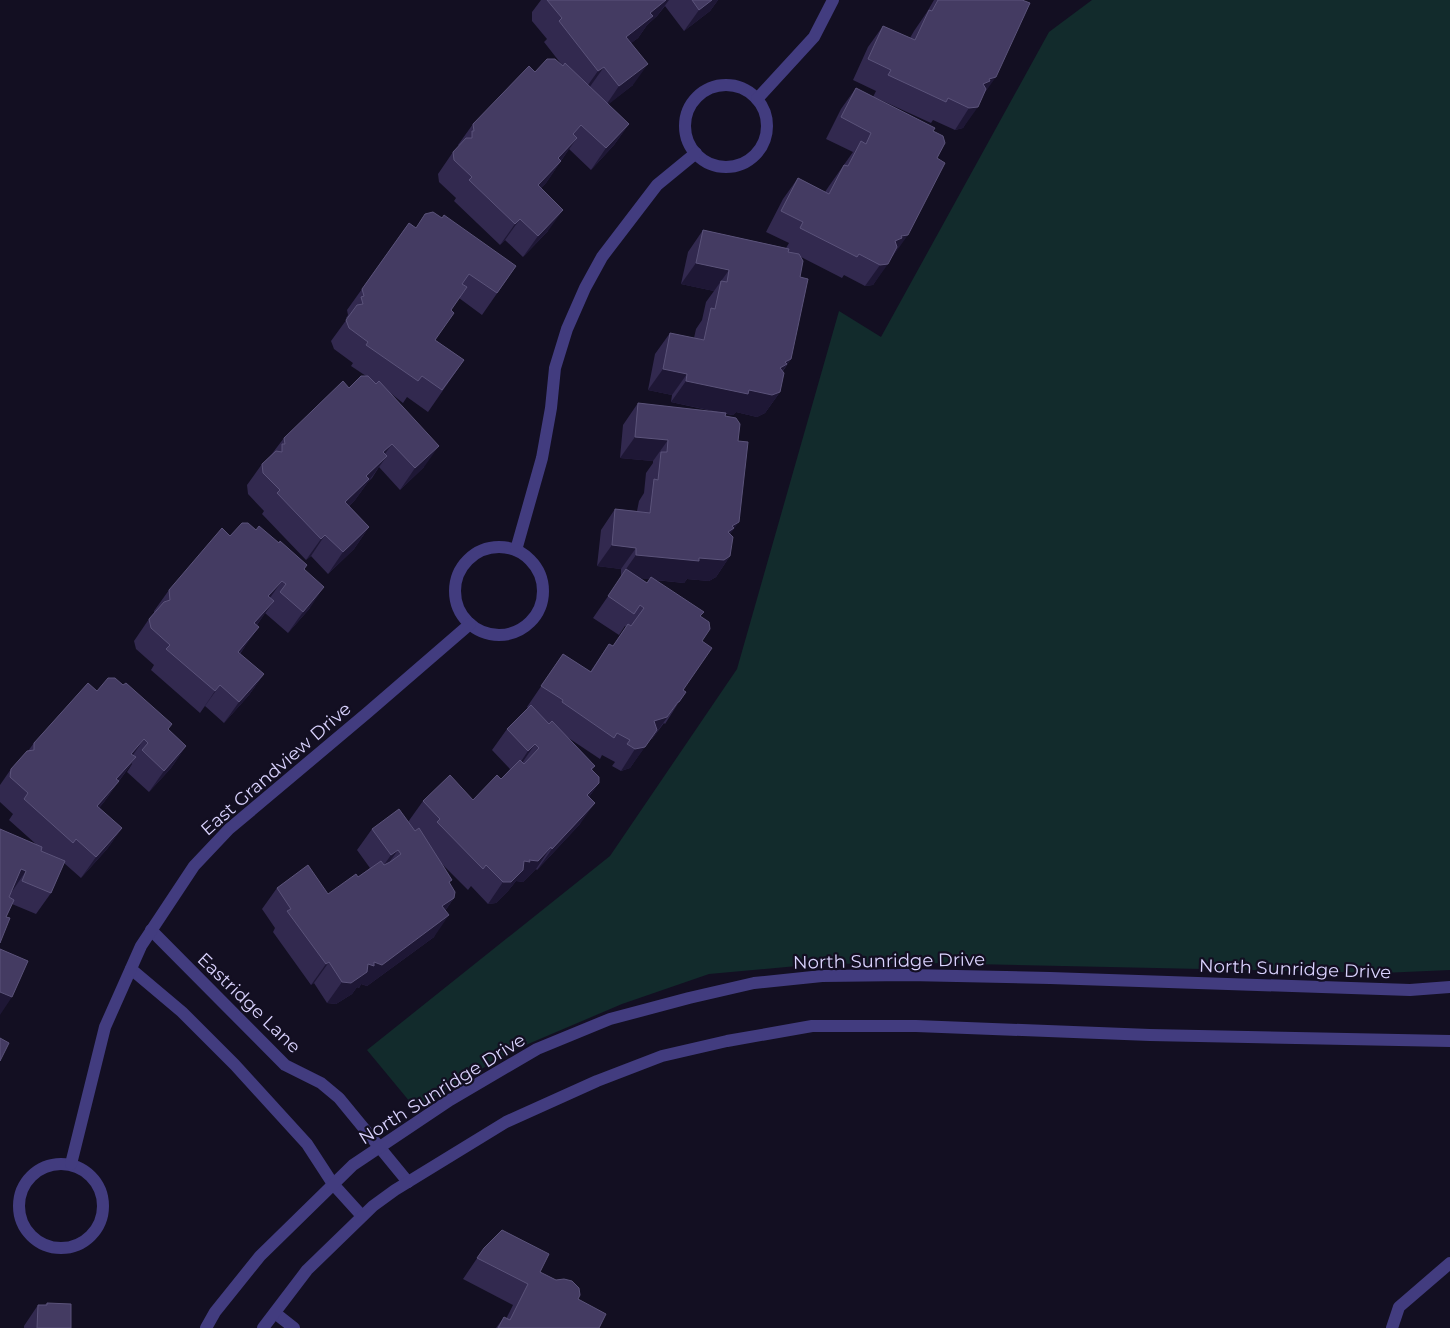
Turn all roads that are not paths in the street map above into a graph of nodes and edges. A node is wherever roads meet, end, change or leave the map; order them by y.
1 (833, 0) edge
2 (757, 99) junction
3 (696, 153) junction
4 (516, 550) junction
5 (470, 624) junction
6 (151, 930) junction
7 (131, 969) junction
8 (1450, 987) edge
9 (1450, 1041) edge
10 (379, 1148) junction
11 (70, 1164) junction
12 (408, 1182) junction
13 (333, 1184) junction
14 (362, 1216) junction
15 (1448, 1268) edge
16 (275, 1313) junction
17 (206, 1328) edge
18 (263, 1328) edge
19 (294, 1328) edge
20 (1392, 1328) edge

1 - 2 street
2 - 3 street
2 - 3 street
3 - 4 street
4 - 5 street
4 - 5 street
5 - 6 street, East Grandview Drive
6 - 7 street, East Grandview Drive
6 - 10 street, Eastridge Lane
7 - 11 street, East Grandview Drive
7 - 13 street
8 - 10 street, North Sunridge Drive
9 - 12 street
10 - 12 street, Eastridge Lane
10 - 13 street, North Sunridge Drive
11 - 11 street
12 - 14 street
13 - 14 street
13 - 17 street, North Sunridge Drive
14 - 16 street
15 - 20 street
16 - 18 street
16 - 19 street

